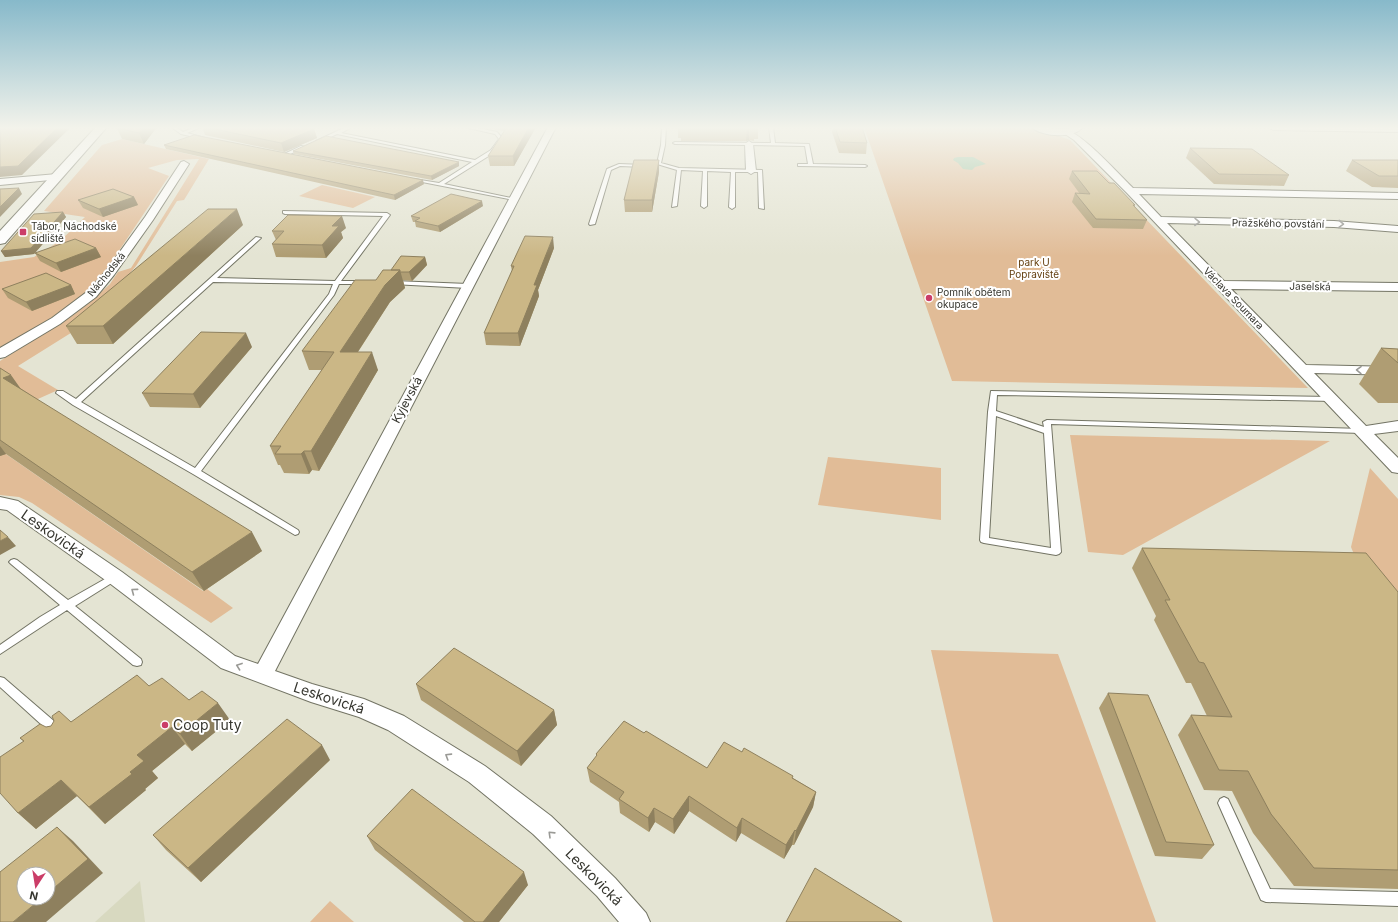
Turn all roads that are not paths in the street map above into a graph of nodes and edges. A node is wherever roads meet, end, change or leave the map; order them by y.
1 (63, 170) edge
2 (180, 170) edge
3 (463, 170) edge
4 (529, 170) edge
5 (609, 170) edge
6 (679, 170) edge
7 (706, 170) joint
8 (1109, 170) edge
9 (733, 171) junction
10 (752, 171) joint
11 (57, 177) junction
12 (408, 179) edge
13 (0, 182) edge
14 (439, 185) junction
15 (1130, 191) junction
16 (1398, 196) edge
17 (514, 199) junction
18 (674, 206) dead end
19 (704, 206) dead end
20 (732, 207) dead end
21 (762, 208) dead end
22 (284, 212) dead end
23 (1158, 220) junction
24 (592, 224) dead end
25 (1398, 229) edge
26 (258, 238) dead end
27 (0, 240) edge
28 (212, 280) junction
29 (337, 282) junction
30 (373, 283) edge
31 (387, 283) edge
32 (1221, 285) junction
33 (468, 286) junction
34 (1398, 287) edge
35 (0, 354) edge
36 (1303, 369) junction
37 (1398, 371) edge
38 (60, 393) dead end
39 (1331, 399) junction
40 (76, 403) junction
41 (992, 412) junction
42 (1398, 426) edge
43 (1046, 431) junction
44 (1362, 431) junction
45 (1398, 468) edge
46 (196, 472) junction
47 (0, 503) edge
48 (295, 532) dead end
49 (14, 562) dead end
50 (115, 577) junction
51 (69, 606) junction
52 (0, 650) edge
53 (137, 662) dead end
54 (263, 674) junction
55 (0, 681) edge
56 (62, 737) edge
57 (1224, 803) dead end
58 (1398, 899) edge
59 (637, 922) edge

1 - 11 main road
2 - 35 street, Náchodská
3 - 14 lane
4 - 17 street, Kyjevská
5 - 24 lane
6 - 18 lane
7 - 9 lane
7 - 19 lane
8 - 15 street, Václava Soumara
9 - 10 lane
9 - 20 lane
10 - 21 lane
11 - 13 street
11 - 27 main road
12 - 14 lane
14 - 17 lane
15 - 16 street
15 - 23 street, Václava Soumara
17 - 33 street, Kyjevská
22 - 29 lane
23 -> 25 street, Pražského povstání
23 - 32 street, Václava Soumara
26 - 28 lane
28 - 29 lane
28 - 40 lane
29 - 30 lane
29 - 46 lane
31 - 33 lane
32 - 34 street, Jaselská
32 - 36 street, Václava Soumara
33 - 54 street, Kyjevská
37 -> 36 street
36 - 39 street, Václava Soumara
38 - 40 lane
39 - 41 lane
39 - 44 street, Václava Soumara
40 - 46 lane
41 - 43 lane
41 - 43 lane
42 - 44 street
43 - 44 lane
44 - 45 street, Václava Soumara
46 - 48 lane
47 - 50 street, Leskovická
49 - 51 lane
50 - 51 lane
54 -> 50 street, Leskovická
51 - 52 lane
51 - 53 lane
59 -> 54 street, Leskovická
55 - 56 lane
57 - 58 lane

